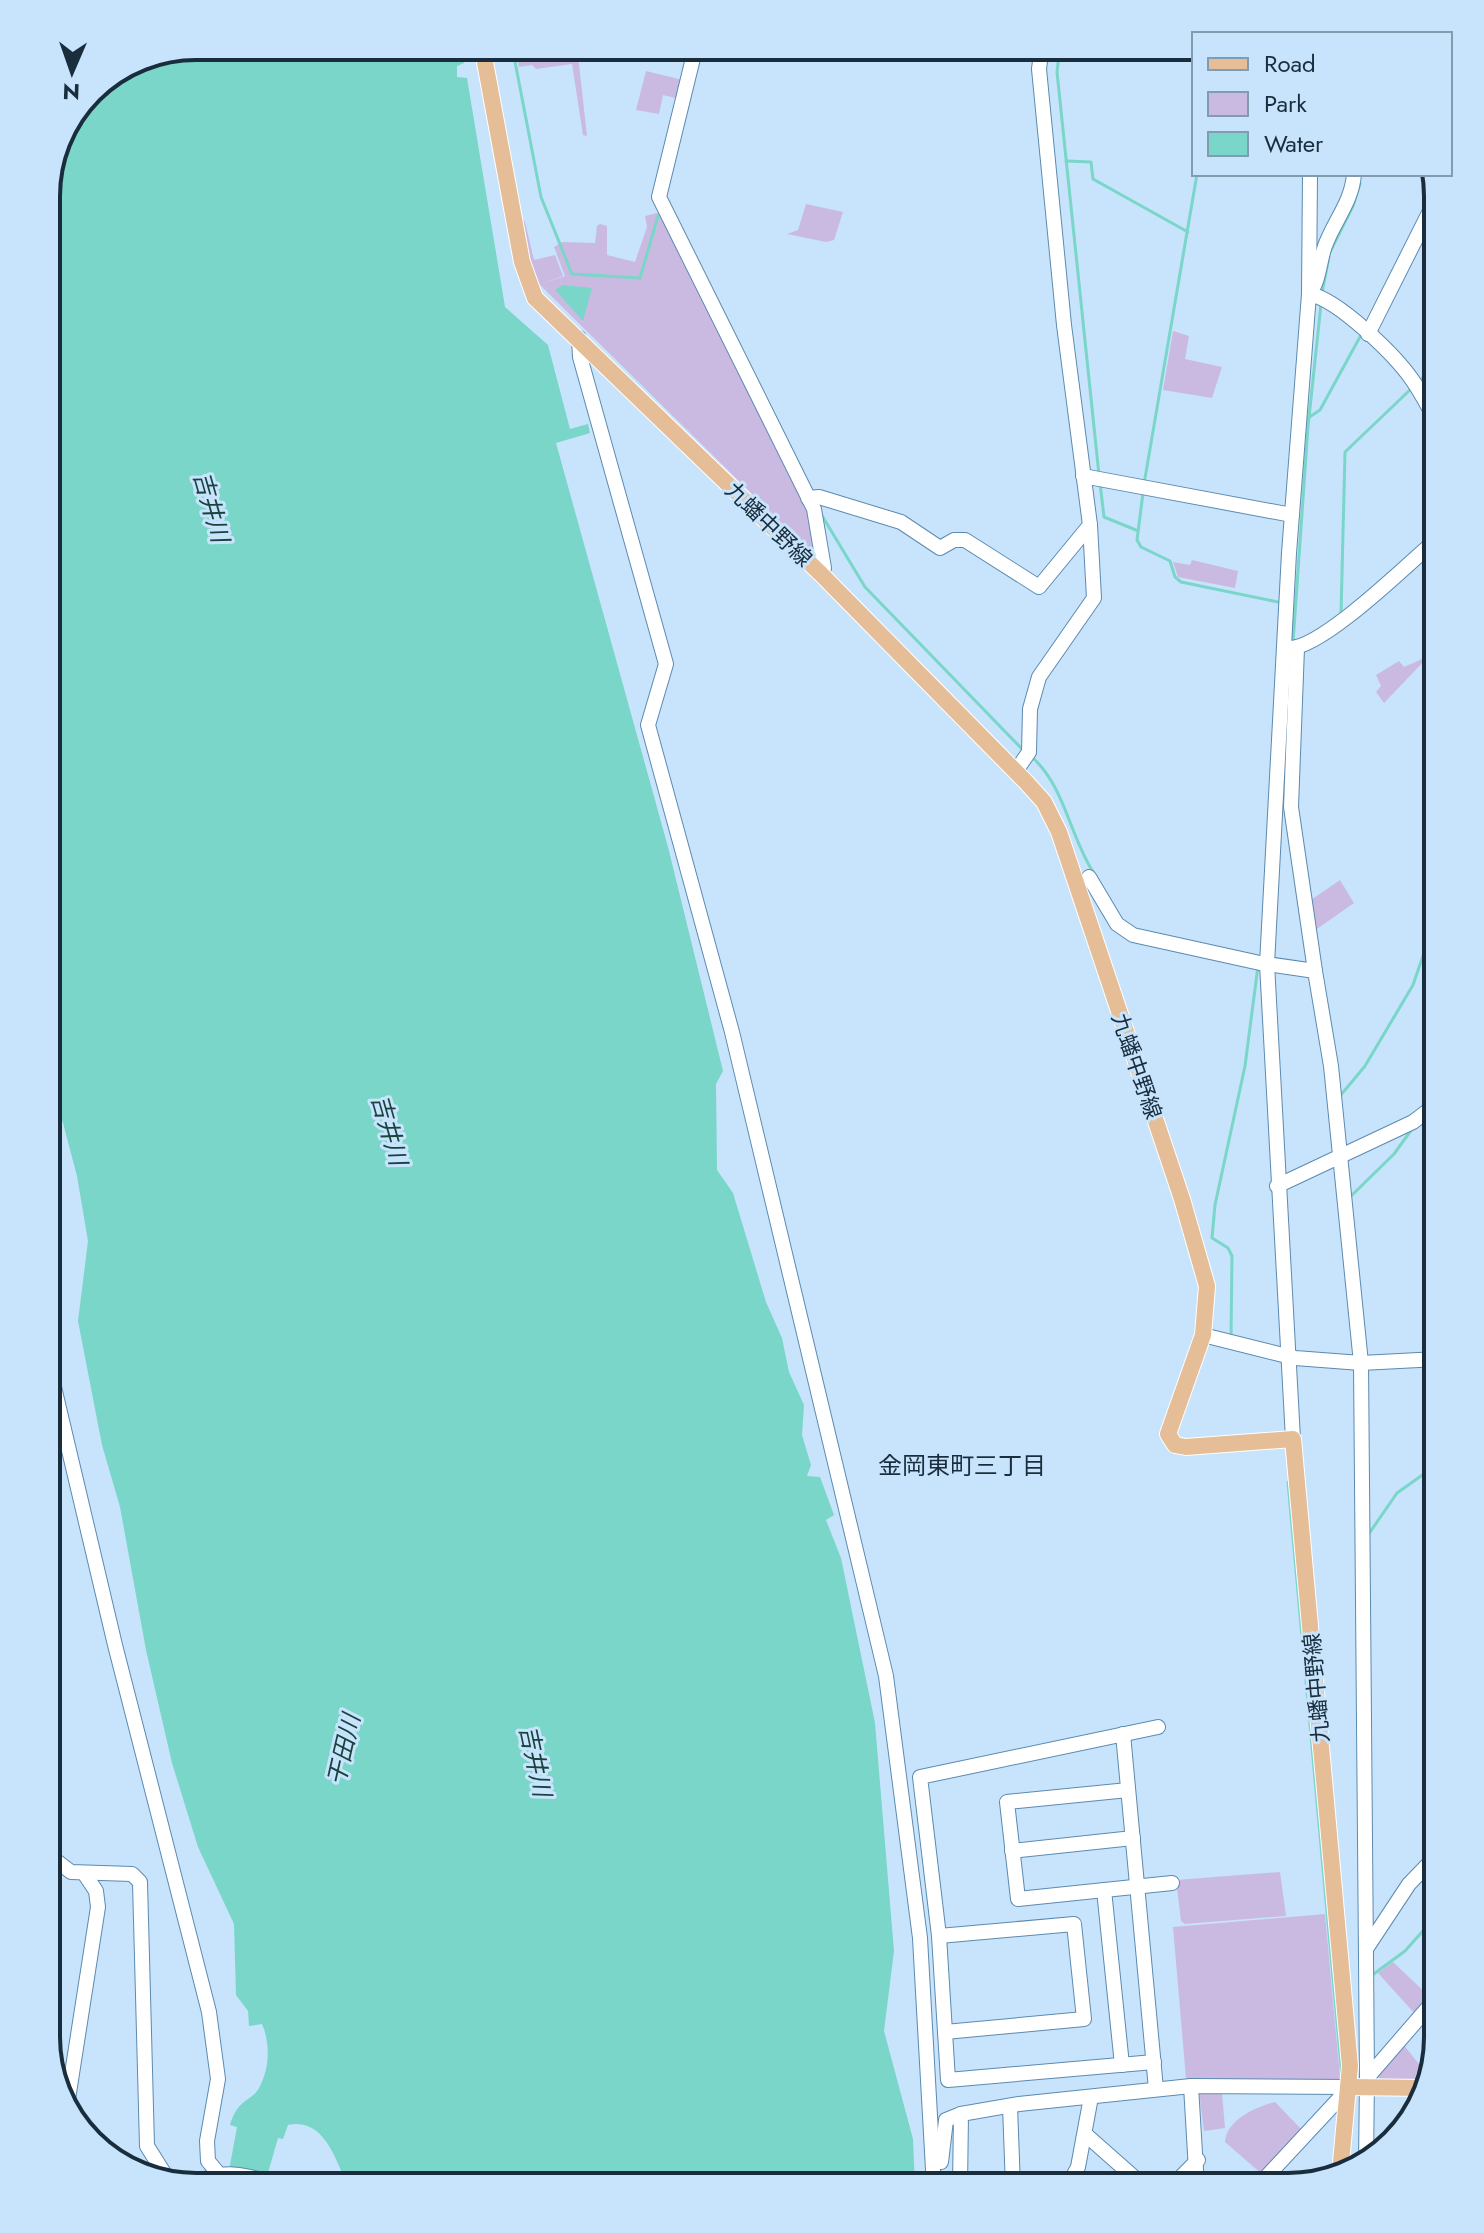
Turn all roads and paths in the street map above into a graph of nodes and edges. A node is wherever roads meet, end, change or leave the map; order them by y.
1 (485, 60) edge
2 (693, 60) edge
3 (1039, 60) edge
4 (1310, 176) edge
5 (1354, 176) edge
6 (1424, 221) edge
7 (1317, 296) junction
8 (1368, 334) junction
9 (579, 338) junction
10 (1424, 399) edge
11 (1086, 476) junction
12 (810, 496) junction
13 (1292, 515) junction
14 (1090, 525) junction
15 (1424, 550) edge
16 (821, 574) junction
17 (1294, 650) junction
18 (1016, 771) junction
19 (1089, 877) dead end
20 (1267, 964) junction
21 (1312, 971) junction
22 (1424, 1114) edge
23 (1338, 1155) junction
24 (1277, 1186) junction
25 (1203, 1335) junction
26 (1288, 1357) junction
27 (1424, 1360) edge
28 (1357, 1363) junction
29 (60, 1412) edge
30 (1293, 1439) junction
31 (1158, 1727) dead end
32 (1123, 1734) junction
33 (1128, 1790) junction
34 (1133, 1838) junction
35 (1012, 1851) junction
36 (1424, 1868) edge
37 (60, 1870) edge
38 (84, 1873) junction
39 (1172, 1883) dead end
40 (1138, 1887) junction
41 (1104, 1890) junction
42 (939, 1936) junction
43 (1366, 1949) junction
44 (1424, 2012) edge
45 (945, 2032) junction
46 (1154, 2062) junction
47 (1122, 2065) junction
48 (65, 2072) edge
49 (1362, 2084) junction
50 (1191, 2086) junction
51 (1414, 2087) edge
52 (1156, 2089) junction
53 (1091, 2097) junction
54 (1010, 2106) junction
55 (961, 2114) junction
56 (1085, 2134) junction
57 (1365, 2149) edge
58 (1198, 2160) junction
59 (1343, 2162) edge
60 (161, 2168) edge
61 (223, 2173) edge
62 (934, 2173) edge
63 (938, 2173) edge
64 (960, 2173) edge
65 (1012, 2173) edge
66 (1075, 2173) edge
67 (1129, 2173) edge
68 (1185, 2173) edge
69 (1198, 2173) edge
70 (1271, 2173) edge

1 - 9 main road, 九蟠中野線
2 - 12 street
3 - 11 street
4 - 7 street
5 - 7 street
6 - 8 street
7 - 8 street
7 - 13 street
8 - 10 street
9 - 16 main road, 九蟠中野線
9 - 62 street
11 - 13 street
11 - 14 street
12 - 14 street
12 - 16 street
13 - 17 street
14 - 18 street
15 - 17 street
16 - 18 main road, 九蟠中野線
17 - 20 street
17 - 21 street
18 - 25 main road, 九蟠中野線
19 - 20 street
20 - 21 street
20 - 24 street
21 - 23 street
22 - 23 street
23 - 24 street
23 - 28 street
24 - 26 street
25 - 26 street
25 - 30 main road, 九蟠中野線
26 - 28 street
26 - 30 street
27 - 28 street
28 - 43 street
29 - 61 street
30 - 49 main road, 九蟠中野線
31 - 32 street
32 - 33 street
32 - 42 street
33 - 34 street
33 - 35 street
34 - 35 street
34 - 40 street
35 - 41 street
36 - 43 street
37 - 38 street
38 - 48 street
38 - 60 street
39 - 40 street
40 - 41 street
40 - 46 street
41 - 47 street
42 - 45 street
42 - 45 street
43 - 49 street
44 - 49 street
45 - 47 street
46 - 47 street
46 - 52 street
49 - 50 street
49 - 51 main road
49 - 57 street
49 - 59 main road, 九蟠中野線
49 - 70 street
50 - 52 street
50 - 58 street
52 - 53 street
53 - 54 street
53 - 56 street
54 - 55 street
54 - 65 street
55 - 63 street
55 - 64 street
56 - 66 street
56 - 67 street
58 - 68 street
58 - 69 street

